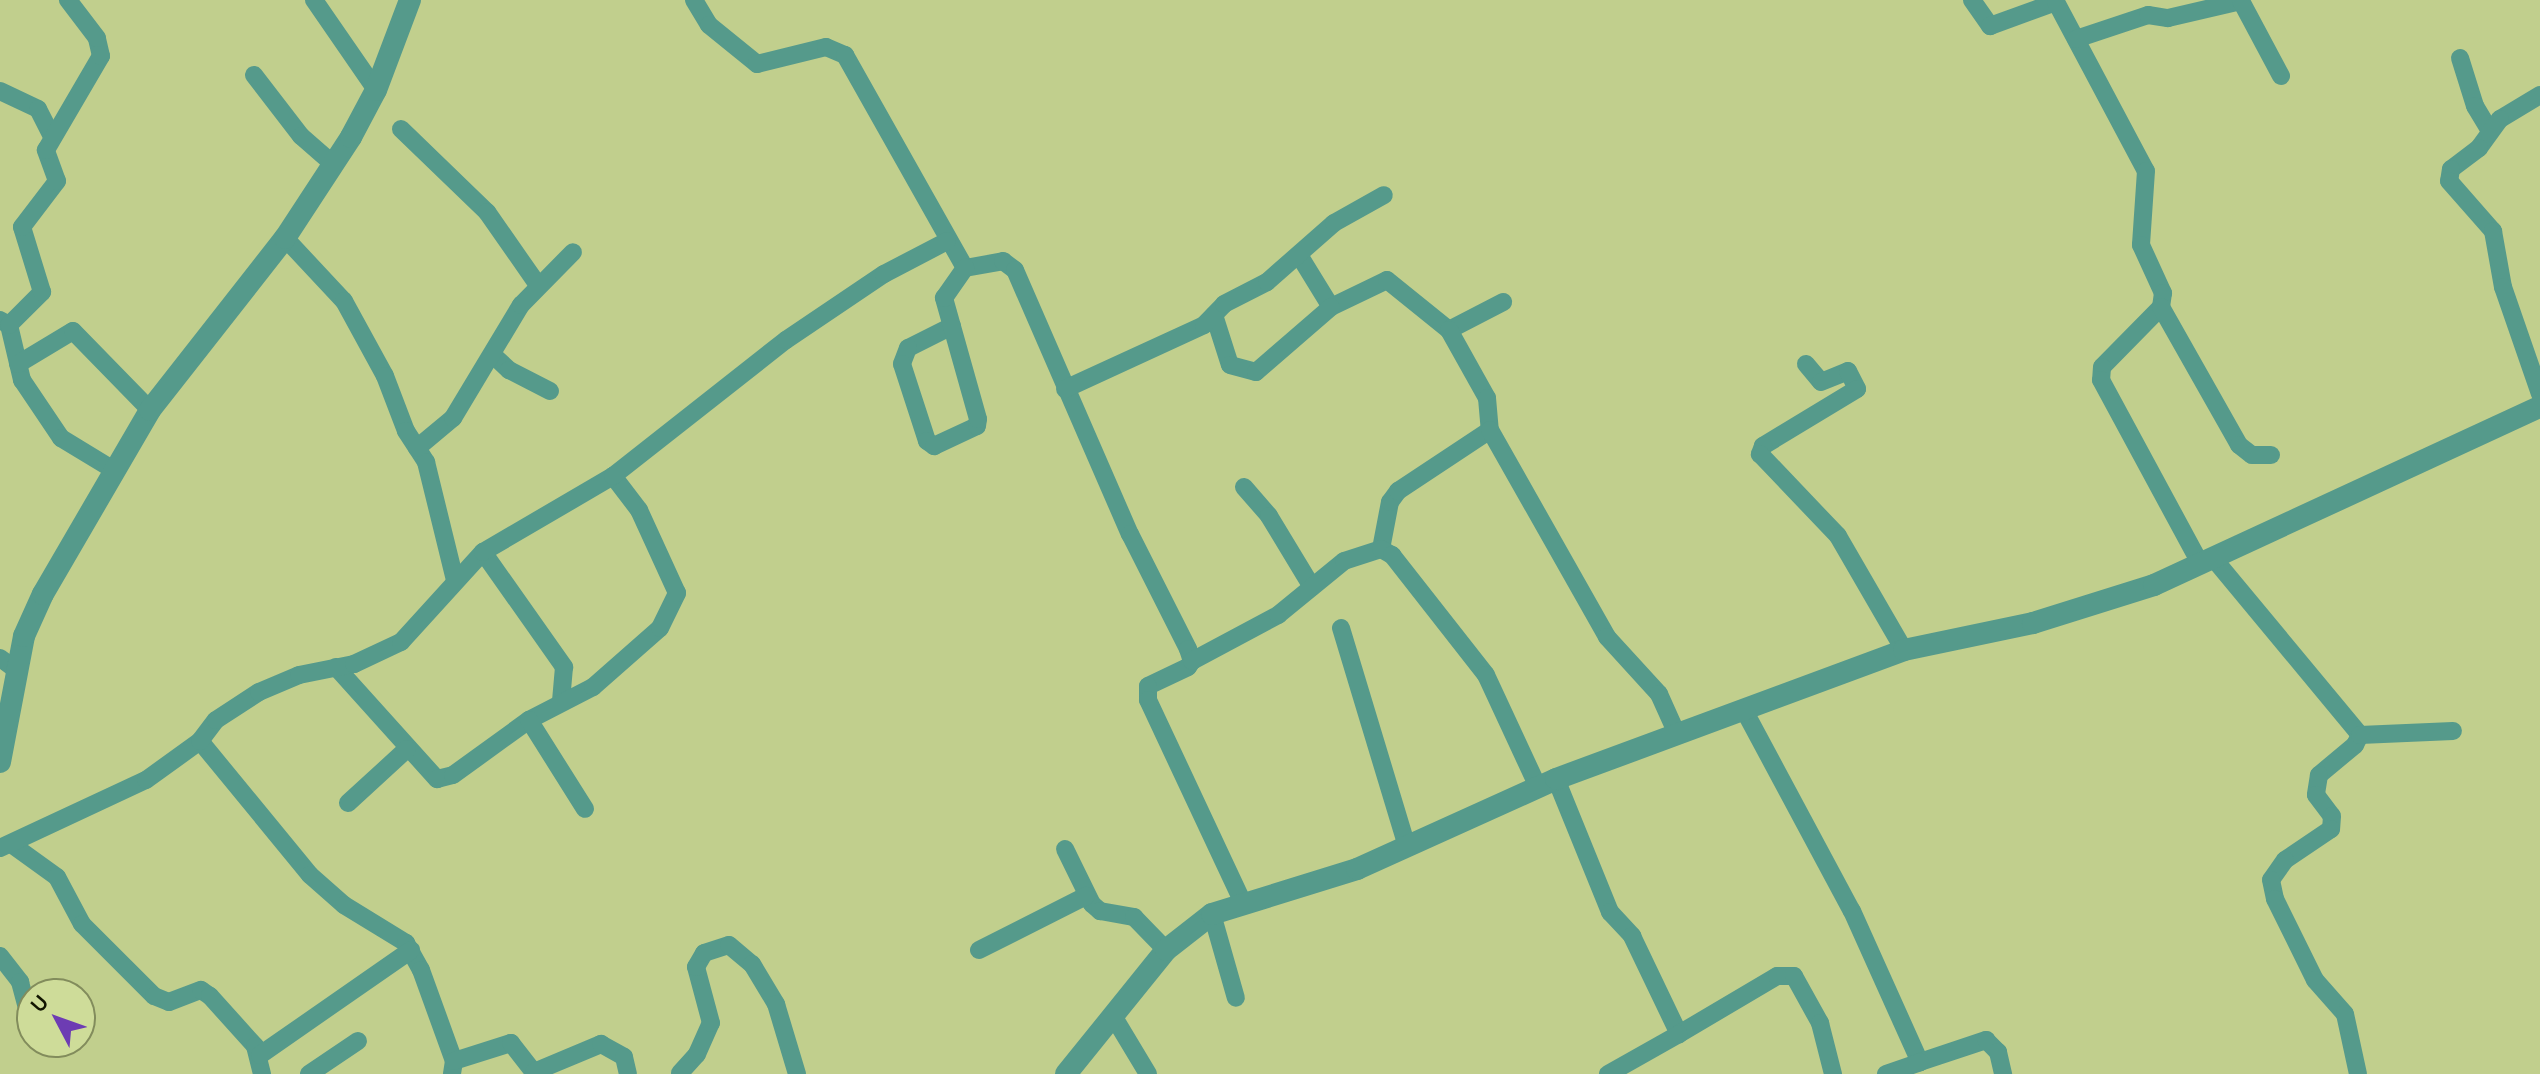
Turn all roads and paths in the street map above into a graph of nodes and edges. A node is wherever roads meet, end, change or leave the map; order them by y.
1 (68, 0) edge
2 (314, 0) edge
3 (694, 0) edge
4 (1972, 0) edge
5 (2058, 1) edge
6 (404, 4) edge
7 (2076, 39) junction
8 (2460, 58) dead end
9 (254, 75) dead end
10 (2281, 76) dead end
11 (376, 90) junction
12 (0, 91) edge
13 (2540, 95) edge
14 (401, 129) dead end
15 (2490, 131) junction
16 (52, 137) junction
17 (333, 164) junction
18 (1384, 195) dead end
19 (285, 238) junction
20 (947, 241) junction
21 (573, 252) dead end
22 (1299, 255) junction
23 (965, 268) junction
24 (538, 285) junction
25 (1503, 302) dead end
26 (1331, 307) junction
27 (2161, 307) junction
28 (1214, 315) junction
29 (5, 322) edge
30 (952, 326) junction
31 (1449, 330) junction
32 (494, 356) junction
33 (18, 364) junction
34 (1806, 364) dead end
35 (1065, 389) junction
36 (550, 391) dead end
37 (2540, 394) edge
38 (2540, 407) edge
39 (150, 410) junction
40 (1490, 430) junction
41 (417, 448) junction
42 (2271, 455) dead end
43 (112, 469) junction
44 (613, 476) junction
45 (1244, 487) dead end
46 (1381, 549) junction
47 (483, 552) junction
48 (2208, 562) junction
49 (455, 580) junction
50 (1312, 587) junction
51 (1341, 628) dead end
52 (1904, 650) junction
53 (1192, 661) junction
54 (8, 663) edge
55 (336, 667) junction
56 (561, 702) junction
57 (1744, 710) junction
58 (529, 720) junction
59 (2453, 731) dead end
60 (1677, 734) junction
61 (2360, 735) junction
62 (200, 741) junction
63 (1, 749) edge
64 (407, 749) junction
65 (1547, 783) junction
66 (348, 803) dead end
67 (585, 809) dead end
68 (1407, 846) junction
69 (7, 847) edge
70 (1065, 849) dead end
71 (1086, 896) junction
72 (1242, 901) junction
73 (1212, 914) junction
74 (411, 950) junction
75 (979, 950) dead end
76 (1166, 950) junction
77 (0, 956) edge
78 (17, 978) edge
79 (1236, 998) dead end
80 (1115, 1019) junction
81 (1679, 1034) junction
82 (358, 1041) dead end
83 (1920, 1062) junction
84 (261, 1064) edge
85 (453, 1068) edge
86 (1617, 1072) edge
87 (534, 1073) edge
88 (309, 1074) edge
89 (628, 1074) edge
90 (680, 1074) edge
91 (797, 1074) edge
92 (1066, 1074) edge
93 (1148, 1074) edge
94 (1833, 1074) edge
95 (1886, 1074) edge
96 (2003, 1074) edge
97 (2358, 1074) edge

1 - 16 street
2 - 11 street
3 - 20 street
4 - 5 street
5 - 7 street
6 - 11 street
7 - 10 street
7 - 27 street
8 - 15 street
9 - 17 street
11 - 17 street
12 - 16 street
13 - 15 street
14 - 24 street
15 - 37 street
16 - 29 street
17 - 19 street
18 - 22 street
19 - 39 street
19 - 41 street
20 - 23 street
20 - 44 street
21 - 24 street
22 - 26 street
22 - 28 street
23 - 30 street
23 - 35 street
24 - 32 street
25 - 31 street
26 - 28 street
26 - 31 street
27 - 42 street
27 - 48 street
28 - 35 street
29 - 33 street
30 - 30 street
31 - 40 street
32 - 36 street
32 - 41 street
33 - 39 street
33 - 43 street
34 - 52 street
35 - 53 street
38 - 48 street
39 - 43 street
40 - 46 street
40 - 60 street
41 - 49 street
43 - 54 street
44 - 47 street
44 - 56 street
45 - 50 street
46 - 50 street
46 - 65 street
47 - 49 street
47 - 56 street
48 - 52 street
48 - 61 street
49 - 55 street
50 - 53 street
51 - 68 street
52 - 57 street
53 - 72 street
54 - 63 street
55 - 62 street
55 - 64 street
56 - 58 street
57 - 60 street
57 - 83 street
58 - 64 street
58 - 67 street
59 - 61 street
60 - 65 street
61 - 97 street
62 - 69 street
62 - 74 street
64 - 66 street
65 - 68 street
65 - 81 street
68 - 72 street
69 - 84 street
70 - 71 street
71 - 75 street
71 - 76 street
72 - 73 street
73 - 76 street
73 - 79 street
74 - 84 street
74 - 85 street
76 - 80 street
77 - 78 street
80 - 92 street
80 - 93 street
81 - 86 street
81 - 94 street
82 - 88 street
83 - 95 street
83 - 96 street
85 - 87 street
87 - 89 street
90 - 91 street

